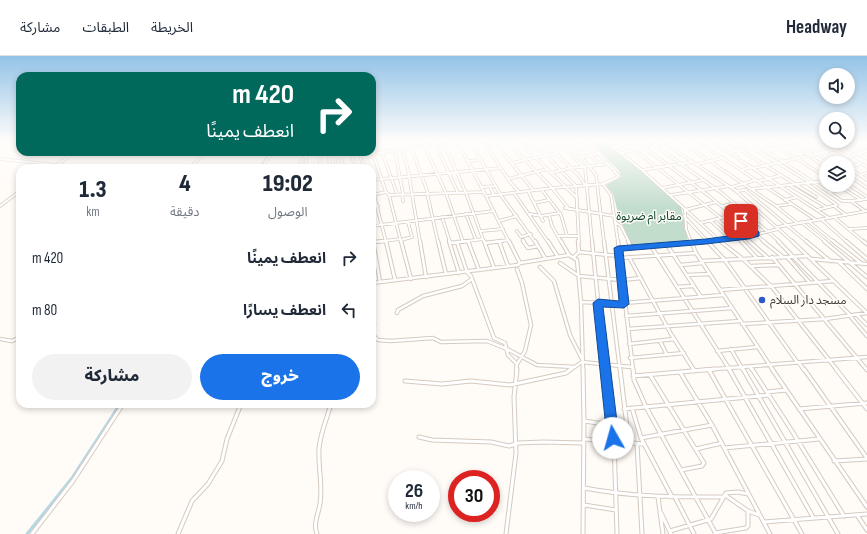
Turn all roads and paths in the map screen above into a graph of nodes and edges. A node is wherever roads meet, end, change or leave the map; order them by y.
1 (376, 163) edge
2 (386, 163) edge
3 (397, 163) edge
4 (406, 163) edge
5 (417, 163) edge
6 (432, 163) edge
7 (444, 163) edge
8 (453, 163) edge
9 (468, 163) edge
10 (484, 163) edge
11 (498, 163) edge
12 (511, 163) edge
13 (528, 163) edge
14 (541, 163) edge
15 (554, 163) edge
16 (566, 163) edge
17 (580, 163) edge
18 (587, 163) edge
19 (634, 163) edge
20 (651, 163) edge
21 (666, 163) edge
22 (686, 163) edge
23 (700, 163) edge
24 (713, 163) edge
25 (731, 163) edge
26 (747, 163) edge
27 (764, 163) edge
28 (772, 163) edge
29 (778, 163) edge
30 (787, 163) edge
31 (804, 163) edge
32 (610, 164) joint
33 (681, 164) junction
34 (697, 164) joint
35 (861, 164) joint
36 (601, 165) joint
37 (767, 165) junction
38 (855, 165) edge
39 (590, 166) junction
40 (670, 166) junction
41 (584, 167) junction
42 (753, 167) junction
43 (867, 167) edge
44 (501, 168) junction
45 (571, 168) junction
46 (657, 168) junction
47 (488, 170) junction
48 (547, 170) junction
49 (561, 170) junction
50 (642, 170) junction
51 (741, 170) junction
52 (472, 171) junction
53 (537, 172) junction
54 (551, 172) junction
55 (855, 172) edge
56 (449, 173) junction
57 (458, 173) junction
58 (819, 173) edge
59 (867, 173) edge
60 (437, 174) junction
61 (782, 175) junction
62 (860, 175) junction
63 (409, 176) junction
64 (421, 176) junction
65 (522, 176) junction
66 (400, 177) junction
67 (392, 178) junction
68 (382, 179) junction
69 (508, 179) junction
70 (770, 179) junction
71 (376, 180) edge
72 (704, 180) junction
73 (855, 180) edge
74 (867, 180) edge
75 (757, 181) junction
76 (809, 182) junction
77 (815, 182) junction
78 (819, 182) edge
79 (692, 183) junction
80 (805, 183) junction
81 (598, 184) junction
82 (603, 184) junction
83 (743, 184) junction
84 (789, 184) junction
85 (797, 184) junction
86 (586, 185) junction
87 (679, 185) junction
88 (819, 185) edge
89 (490, 186) junction
90 (496, 186) junction
91 (576, 186) junction
92 (781, 186) junction
93 (481, 187) junction
94 (565, 187) junction
95 (730, 187) junction
96 (766, 187) junction
97 (552, 188) junction
98 (662, 188) junction
99 (715, 188) junction
100 (867, 188) edge
101 (751, 189) junction
102 (855, 189) edge
103 (542, 190) junction
104 (702, 190) junction
105 (745, 190) junction
106 (528, 191) junction
107 (533, 191) junction
108 (466, 192) junction
109 (484, 192) junction
110 (519, 192) junction
111 (688, 192) junction
112 (736, 192) junction
113 (830, 192) edge
114 (849, 192) edge
115 (427, 193) junction
116 (446, 193) junction
117 (458, 193) junction
118 (514, 193) junction
119 (16, 194) edge
120 (388, 194) junction
121 (397, 194) junction
122 (402, 194) junction
123 (411, 194) junction
124 (500, 194) junction
125 (376, 195) edge
126 (494, 195) junction
127 (670, 195) junction
128 (487, 196) junction
129 (797, 197) junction
130 (816, 197) dead end
131 (577, 198) junction
132 (867, 198) edge
133 (550, 200) junction
134 (784, 200) junction
135 (862, 200) junction
136 (403, 201) dead end
137 (851, 201) junction
138 (376, 202) edge
139 (716, 202) junction
140 (0, 203) edge
141 (4, 203) junction
142 (534, 203) junction
143 (734, 203) junction
144 (791, 204) junction
145 (704, 205) junction
146 (0, 206) edge
147 (378, 206) joint
148 (722, 206) junction
149 (776, 206) junction
150 (833, 206) junction
151 (827, 207) junction
152 (565, 208) dead end
153 (569, 209) junction
154 (577, 210) junction
155 (685, 210) junction
156 (816, 210) junction
157 (494, 211) junction
158 (589, 212) junction
159 (746, 212) junction
160 (867, 212) edge
161 (474, 213) junction
162 (560, 213) junction
163 (600, 213) junction
164 (466, 214) junction
165 (529, 214) junction
166 (454, 215) junction
167 (549, 215) junction
168 (683, 215) junction
169 (846, 215) junction
170 (517, 216) junction
171 (541, 216) junction
172 (614, 216) junction
173 (734, 216) junction
174 (442, 217) junction
175 (834, 217) junction
176 (432, 218) junction
177 (721, 218) junction
178 (829, 218) junction
179 (717, 219) junction
180 (821, 219) junction
181 (816, 220) junction
182 (416, 221) junction
183 (499, 221) junction
184 (543, 221) dead end
185 (710, 221) junction
186 (808, 221) junction
187 (408, 222) junction
188 (615, 222) junction
189 (801, 222) junction
190 (396, 223) junction
191 (700, 223) junction
192 (797, 223) junction
193 (382, 225) junction
194 (786, 225) junction
195 (376, 226) edge
196 (777, 228) junction
197 (867, 228) edge
198 (503, 229) junction
199 (480, 230) junction
200 (768, 230) junction
201 (849, 230) junction
202 (517, 231) dead end
203 (531, 234) junction
204 (756, 234) junction
205 (558, 236) junction
206 (567, 236) junction
207 (578, 236) junction
208 (745, 237) junction
209 (739, 238) junction
210 (401, 239) junction
211 (483, 239) junction
212 (730, 239) junction
213 (476, 240) junction
214 (508, 240) junction
215 (523, 240) dead end
216 (720, 240) junction
217 (386, 241) junction
218 (468, 241) junction
219 (499, 241) junction
220 (706, 241) junction
221 (376, 242) edge
222 (457, 242) junction
223 (463, 242) junction
224 (485, 242) junction
225 (690, 242) junction
226 (450, 243) junction
227 (867, 244) edge
228 (667, 245) junction
229 (538, 246) junction
230 (651, 246) junction
231 (632, 247) junction
232 (618, 248) junction
233 (579, 252) junction
234 (593, 253) junction
235 (696, 253) junction
236 (376, 255) edge
237 (569, 255) junction
238 (606, 255) junction
239 (673, 255) junction
240 (657, 256) junction
241 (795, 256) junction
242 (808, 256) junction
243 (558, 257) junction
244 (574, 257) junction
245 (620, 257) junction
246 (629, 257) junction
247 (757, 257) junction
248 (768, 257) junction
249 (772, 257) junction
250 (785, 257) junction
251 (545, 258) junction
252 (742, 258) junction
253 (811, 259) junction
254 (867, 259) edge
255 (724, 260) junction
256 (830, 261) junction
257 (701, 262) junction
258 (838, 262) junction
259 (852, 262) junction
260 (520, 263) junction
261 (860, 263) junction
262 (560, 264) dead end
263 (867, 264) edge
264 (680, 265) junction
265 (778, 265) junction
266 (508, 266) junction
267 (751, 266) junction
268 (540, 267) dead end
269 (494, 268) junction
270 (517, 269) dead end
271 (479, 270) junction
272 (473, 271) junction
273 (467, 272) junction
274 (459, 273) junction
275 (446, 274) junction
276 (709, 274) junction
277 (687, 275) junction
278 (579, 276) junction
279 (426, 277) junction
280 (867, 277) edge
281 (471, 278) junction
282 (595, 278) junction
283 (641, 278) junction
284 (411, 279) junction
285 (609, 279) junction
286 (395, 280) junction
287 (622, 280) junction
288 (834, 281) junction
289 (376, 282) edge
290 (380, 282) junction
291 (821, 282) junction
292 (810, 284) junction
293 (796, 285) junction
294 (694, 286) junction
295 (677, 287) junction
296 (772, 287) junction
297 (745, 288) junction
298 (867, 289) edge
299 (720, 290) junction
300 (723, 295) junction
301 (701, 297) junction
302 (684, 298) junction
303 (653, 301) junction
304 (581, 302) junction
305 (598, 303) junction
306 (611, 304) junction
307 (624, 304) junction
308 (732, 308) junction
309 (691, 311) junction
310 (396, 313) dead end
311 (660, 313) junction
312 (867, 313) edge
313 (857, 315) junction
314 (626, 316) junction
315 (850, 316) junction
316 (826, 319) junction
317 (797, 320) junction
318 (741, 322) junction
319 (769, 322) junction
320 (699, 324) junction
321 (666, 326) junction
322 (867, 326) edge
323 (628, 329) junction
324 (867, 336) edge
325 (376, 338) edge
326 (0, 339) edge
327 (16, 339) edge
328 (674, 339) junction
329 (660, 341) junction
330 (629, 344) junction
331 (757, 347) junction
332 (508, 349) junction
333 (731, 349) junction
334 (716, 351) junction
335 (684, 353) junction
336 (667, 355) junction
337 (867, 357) edge
338 (522, 358) junction
339 (630, 358) junction
340 (856, 358) junction
341 (828, 360) junction
342 (582, 361) junction
343 (798, 363) junction
344 (516, 364) junction
345 (604, 364) junction
346 (769, 365) junction
347 (619, 366) junction
348 (575, 367) junction
349 (631, 367) junction
350 (750, 367) junction
351 (728, 368) junction
352 (742, 368) junction
353 (709, 370) junction
354 (867, 370) edge
355 (694, 371) junction
356 (680, 372) junction
357 (649, 374) junction
358 (633, 376) junction
359 (406, 381) dead end
360 (516, 383) junction
361 (786, 390) junction
362 (768, 394) junction
363 (759, 396) junction
364 (745, 398) junction
365 (726, 399) junction
366 (698, 402) junction
367 (867, 403) edge
368 (668, 404) junction
369 (862, 404) junction
370 (830, 406) junction
371 (646, 407) junction
372 (120, 408) edge
373 (239, 408) edge
374 (330, 408) edge
375 (632, 408) junction
376 (624, 409) junction
377 (798, 409) junction
378 (867, 409) edge
379 (584, 422) junction
380 (611, 425) junction
381 (712, 425) junction
382 (684, 430) junction
383 (661, 434) junction
384 (419, 437) dead end
385 (641, 438) junction
386 (819, 438) junction
387 (584, 439) junction
388 (614, 440) junction
389 (798, 440) junction
390 (785, 442) junction
391 (584, 443) junction
392 (629, 443) junction
393 (722, 443) junction
394 (771, 443) junction
395 (515, 444) junction
396 (637, 444) junction
397 (644, 444) junction
398 (751, 445) junction
399 (724, 448) junction
400 (696, 449) junction
401 (867, 458) edge
402 (834, 461) junction
403 (681, 470) junction
404 (584, 488) junction
405 (617, 494) junction
406 (748, 494) junction
407 (640, 496) junction
408 (695, 496) junction
409 (724, 496) junction
410 (658, 497) junction
411 (674, 497) junction
412 (584, 505) junction
413 (867, 507) edge
414 (616, 510) junction
415 (659, 511) junction
416 (748, 511) junction
417 (867, 514) edge
418 (760, 515) junction
419 (857, 515) junction
420 (828, 516) junction
421 (844, 516) junction
422 (813, 517) junction
423 (794, 519) junction
424 (708, 520) junction
425 (764, 522) junction
426 (690, 526) junction
427 (867, 530) edge
428 (671, 533) edge
429 (716, 533) edge
430 (32, 534) edge
431 (178, 534) edge
432 (317, 534) edge
433 (506, 534) edge
434 (583, 534) edge
435 (617, 534) edge
436 (642, 534) edge
437 (663, 534) edge
438 (694, 534) edge
439 (770, 534) edge
440 (802, 534) edge
441 (838, 534) edge

1 - 68 street
2 - 67 street
3 - 66 street
4 - 63 street
5 - 64 street
6 - 60 street
7 - 56 street
8 - 57 street
9 - 52 street
10 - 47 street
11 - 44 street
12 - 65 street
13 - 53 street
14 - 48 street
15 - 49 street
16 - 45 street
17 - 41 street
18 - 39 street
19 - 50 street
20 - 46 street
21 - 40 street
22 - 33 street
23 - 34 street
24 - 83 street
25 - 51 street
26 - 42 street
27 - 37 street
28 - 37 street
29 - 76 street
30 - 77 street
31 - 58 street
32 - 36 street
32 - 82 street
33 - 40 street
33 - 72 street
34 - 95 street
35 - 38 street
35 - 43 street
36 - 39 street
37 - 42 street
37 - 61 street
39 - 41 street
39 - 81 street
40 - 46 street
40 - 79 street
41 - 45 street
41 - 86 street
42 - 51 street
42 - 70 street
44 - 47 street
44 - 69 street
45 - 49 street
45 - 86 street
46 - 50 street
46 - 87 street
47 - 52 street
47 - 90 street
48 - 53 street
48 - 54 street
49 - 54 street
49 - 91 street
50 - 98 street
51 - 75 street
52 - 57 street
52 - 93 street
53 - 65 street
53 - 97 street
54 - 94 street
55 - 62 street
56 - 57 street
56 - 60 street
56 - 117 street
57 - 108 street
59 - 62 street
60 - 64 street
60 - 116 street
61 - 70 street
61 - 85 street
62 - 74 street
63 - 64 street
63 - 66 street
63 - 123 street
64 - 115 street
65 - 69 street
65 - 107 street
66 - 67 street
66 - 122 street
67 - 68 street
67 - 121 street
68 - 71 street
68 - 120 street
69 - 110 street
70 - 75 street
70 - 92 street
72 - 79 street
72 - 99 street
73 - 100 street
75 - 83 street
75 - 96 street
76 - 77 street
76 - 80 street
77 - 78 street
77 - 88 street
79 - 87 street
79 - 104 street
80 - 85 street
80 - 150 street
81 - 82 street
81 - 86 street
81 - 163 street
82 - 172 street
83 - 95 street
83 - 101 street
84 - 85 street
84 - 92 street
84 - 151 street
85 - 130 street
86 - 91 street
86 - 158 street
87 - 98 street
87 - 111 street
89 - 90 street
89 - 93 street
89 - 126 street
90 - 124 street
91 - 94 street
91 - 131 street
92 - 96 street
92 - 129 street
93 - 109 street
94 - 97 street
94 - 131 street
95 - 99 street
95 - 112 street
96 - 101 street
96 - 134 street
97 - 103 street
97 - 153 street
98 - 127 street
99 - 104 street
99 - 143 street
101 - 105 street
101 - 149 street
102 - 132 street
103 - 107 street
103 - 133 street
104 - 111 street
104 - 139 street
105 - 112 street
105 - 194 street
106 - 107 street
106 - 110 street
106 - 142 street
108 - 109 street
108 - 117 street
108 - 161 street
109 - 128 street
110 - 118 street
111 - 127 street
111 - 145 street
112 - 196 street
113 - 137 street
114 - 135 street
115 - 116 street
115 - 123 street
115 - 176 street
116 - 117 street
116 - 166 street
118 - 124 street
118 - 165 street
119 - 141 street
120 - 121 street
120 - 125 street
120 - 190 street
121 - 122 street
122 - 123 street
122 - 136 street
123 - 182 street
124 - 126 street
124 - 170 street
126 - 128 street
127 - 155 street
128 - 157 street
129 - 134 street
129 - 156 street
131 - 154 street
132 - 135 street
133 - 142 street
133 - 162 street
134 - 144 street
135 - 137 street
137 - 160 street
138 - 147 street
139 - 145 street
139 - 148 street
140 - 141 street
141 - 146 street
142 - 171 street
143 - 148 street
143 - 159 street
144 - 149 street
144 - 181 street
145 - 155 street
145 - 177 street
147 - 193 street
148 - 173 street
149 - 192 street
150 - 151 street
150 - 169 street
151 - 156 street
152 - 153 street
153 - 154 street
154 - 158 street
154 - 207 street
155 - 168 street
155 - 191 street
156 - 178 street
157 - 161 street
157 - 183 street
158 - 163 street
158 - 234 street
159 - 173 street
159 - 200 street
160 - 169 street
161 - 164 street
161 - 199 street
162 - 167 street
162 - 206 street
163 - 172 street
163 - 238 street
164 - 166 street
164 - 213 street
165 - 171 street
165 - 243 street
166 - 174 street
166 - 223 street
167 - 171 street
167 - 205 street
168 - 220 street
168 - 225 street
169 - 175 street
170 - 183 street
170 - 203 street
171 - 184 street
172 - 188 street
173 - 177 street
173 - 204 street
174 - 176 street
174 - 226 street
175 - 178 street
175 - 201 street
176 - 182 street
176 - 275 street
177 - 179 street
178 - 180 street
179 - 185 street
179 - 209 street
180 - 181 street
180 - 254 street
181 - 186 street
182 - 187 street
182 - 279 street
183 - 198 street
185 - 191 street
185 - 212 street
186 - 189 street
186 - 261 street
187 - 190 street
187 - 210 street
188 - 231 street
188 - 232 street
189 - 192 street
189 - 259 street
190 - 193 street
190 - 210 street
191 - 216 street
192 - 194 street
193 - 195 street
193 - 217 street
194 - 196 street
194 - 256 street
196 - 200 street
196 - 242 street
197 - 201 street
198 - 199 street
198 - 214 street
199 - 211 street
200 - 204 street
200 - 241 street
201 - 227 street
202 - 203 street
203 - 229 street
204 - 208 street
204 - 250 street
205 - 206 street
205 - 237 street
206 - 207 street
207 - 233 street
208 - 209 street
208 - 248 street
209 - 212 street
209 - 247 street
210 - 217 street
210 - 284 street
211 - 213 street
211 - 224 street
212 - 216 street
213 - 218 street
214 - 219 street
214 - 260 street
215 - 229 street
216 - 220 street
216 - 252 street
217 - 221 street
217 - 286 street
218 - 223 street
218 - 271 street
219 - 224 street
219 - 266 street
220 - 225 street
220 - 255 street
222 - 223 street
222 - 226 street
222 - 273 street
224 - 269 street
225 - 228 street
225 - 235 street
226 - 274 street
228 - 230 street
228 - 239 street
229 - 251 street
230 - 231 street
230 - 240 street
231 - 232 street
232 - 245 street
233 - 234 street
233 - 244 street
234 - 238 street
234 - 282 street
235 - 239 street
235 - 257 street
236 - 290 street
237 - 243 street
237 - 244 street
238 - 245 street
238 - 285 street
239 - 240 street
239 - 264 street
240 - 246 street
240 - 295 street
241 - 242 street
241 - 250 street
241 - 291 street
242 - 253 street
243 - 251 street
244 - 278 street
245 - 246 street
245 - 287 street
246 - 283 street
247 - 248 street
247 - 252 street
248 - 249 street
249 - 250 street
249 - 265 street
250 - 292 street
251 - 260 street
252 - 255 street
252 - 267 street
253 - 256 street
253 - 288 street
255 - 257 street
255 - 297 street
256 - 258 street
257 - 264 street
257 - 276 street
258 - 259 street
258 - 298 street
259 - 261 street
259 - 280 street
260 - 266 street
261 - 263 street
262 - 278 street
264 - 277 street
265 - 267 street
265 - 293 street
266 - 269 street
267 - 296 street
268 - 342 street
269 - 271 street
270 - 338 street
271 - 272 street
272 - 273 street
272 - 281 street
273 - 274 street
273 - 281 street
274 - 275 street
275 - 279 street
276 - 277 street
276 - 299 street
277 - 294 street
278 - 282 street
278 - 304 street
279 - 284 street
281 - 310 street
281 - 332 street
282 - 285 street
282 - 305 street
283 - 287 street
283 - 303 street
284 - 286 street
285 - 287 street
285 - 306 street
286 - 290 street
287 - 307 street
288 - 291 street
288 - 312 street
289 - 290 street
291 - 292 street
291 - 315 street
292 - 293 street
293 - 296 street
293 - 316 street
294 - 295 street
294 - 301 street
295 - 302 street
296 - 297 street
296 - 317 street
297 - 299 street
297 - 319 street
299 - 300 street
300 - 301 street
300 - 308 street
301 - 302 street
302 - 303 street
302 - 309 street
303 - 307 street
303 - 311 street
304 - 305 street
304 - 342 street
305 - 306 street
305 - 345 street
306 - 307 street
306 - 347 street
307 - 314 street
308 - 309 street
308 - 318 street
309 - 311 street
309 - 320 street
311 - 314 street
311 - 321 street
312 - 313 street
313 - 315 street
313 - 322 street
314 - 323 street
315 - 316 street
315 - 324 street
316 - 317 street
316 - 340 street
317 - 319 street
317 - 341 street
318 - 319 street
318 - 320 street
318 - 331 street
319 - 343 street
320 - 321 street
320 - 334 street
321 - 323 street
321 - 328 street
323 - 330 street
325 - 332 street
326 - 327 street
328 - 329 street
328 - 335 street
329 - 330 street
329 - 336 street
330 - 339 street
331 - 333 street
331 - 346 street
332 - 338 street
332 - 344 street
333 - 334 street
333 - 352 street
334 - 351 street
335 - 336 street
335 - 355 street
336 - 339 street
337 - 340 street
338 - 344 street
338 - 348 street
339 - 349 street
340 - 341 street
340 - 354 street
341 - 343 street
341 - 369 street
342 - 345 street
342 - 348 street
342 - 379 street
343 - 346 street
343 - 370 street
344 - 360 street
345 - 347 street
345 - 380 street
346 - 350 street
346 - 361 street
347 - 349 street
347 - 376 street
348 - 360 street
349 - 358 street
350 - 352 street
350 - 362 street
351 - 352 street
351 - 353 street
351 - 364 street
352 - 363 street
353 - 355 street
353 - 365 street
355 - 356 street
356 - 357 street
356 - 366 street
357 - 358 street
357 - 368 street
358 - 371 street
359 - 360 street
360 - 395 street
361 - 362 street
361 - 377 street
362 - 363 street
362 - 389 street
363 - 364 street
363 - 390 street
364 - 365 street
364 - 394 street
365 - 366 street
365 - 398 street
366 - 368 street
366 - 381 street
367 - 369 street
368 - 371 street
368 - 382 street
369 - 370 street
369 - 378 street
370 - 377 street
370 - 401 street
371 - 375 street
371 - 383 street
372 - 430 street
373 - 431 street
374 - 432 street
375 - 376 street
375 - 385 street
376 - 392 street
377 - 386 street
379 - 380 street
379 - 387 street
380 - 388 street
381 - 382 street
381 - 393 street
382 - 383 street
382 - 400 street
383 - 385 street
383 - 403 street
384 - 395 street
385 - 397 street
386 - 389 street
386 - 402 street
387 - 388 street
387 - 391 street
388 - 392 street
388 - 405 street
389 - 390 street
389 - 421 street
390 - 394 street
390 - 420 street
391 - 395 street
391 - 404 street
392 - 396 street
393 - 399 street
393 - 400 street
394 - 398 street
394 - 422 street
395 - 433 street
396 - 397 street
396 - 407 street
397 - 411 street
398 - 399 street
398 - 423 street
399 - 406 street
400 - 403 street
401 - 402 street
402 - 413 street
403 - 408 street
404 - 405 street
404 - 412 street
405 - 407 street
405 - 414 street
406 - 409 street
406 - 418 street
407 - 410 street
407 - 436 street
408 - 409 street
408 - 411 street
408 - 424 street
409 - 416 street
409 - 424 street
410 - 411 street
410 - 415 street
411 - 426 street
412 - 414 street
412 - 434 street
414 - 435 street
415 - 428 street
415 - 437 street
416 - 418 street
416 - 429 street
417 - 419 street
418 - 425 street
419 - 421 street
419 - 427 street
420 - 421 street
420 - 422 street
420 - 441 street
422 - 423 street
423 - 425 street
423 - 440 street
424 - 426 street
424 - 429 street
425 - 439 street
426 - 428 street
426 - 438 street

